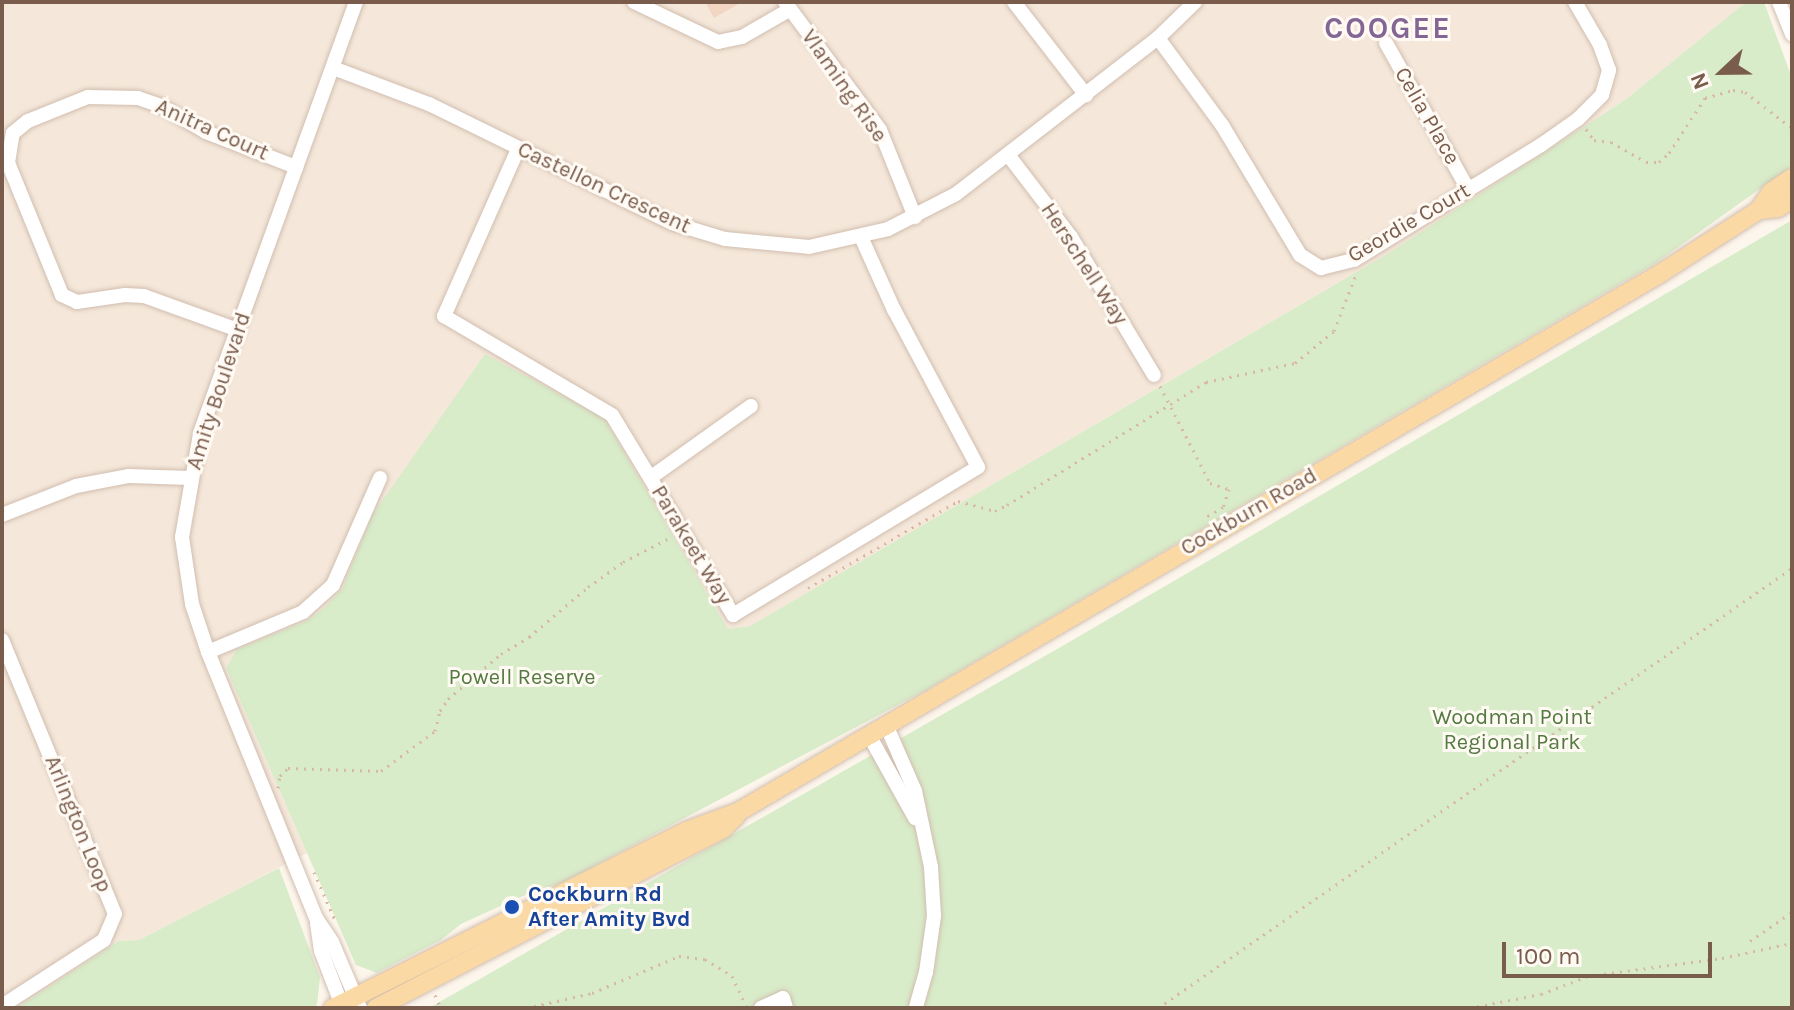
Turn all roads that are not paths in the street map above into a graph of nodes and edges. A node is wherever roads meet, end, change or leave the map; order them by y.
1 (356, 2) edge
2 (634, 2) edge
3 (1014, 2) edge
4 (1195, 2) edge
5 (1575, 2) edge
6 (1779, 2) edge
7 (787, 6) edge
8 (1792, 35) edge
9 (1158, 38) junction
10 (1386, 43) dead end
11 (333, 68) junction
12 (1086, 95) junction
13 (518, 149) junction
14 (1009, 156) junction
15 (296, 167) junction
16 (1792, 178) edge
17 (1468, 189) junction
18 (1792, 199) edge
19 (1759, 210) junction
20 (915, 217) junction
21 (861, 237) junction
22 (238, 330) junction
23 (1154, 375) road end
24 (751, 406) dead end
25 (190, 478) junction
26 (380, 478) dead end
27 (650, 478) junction
28 (2, 515) edge
29 (2, 640) edge
30 (208, 652) junction
31 (887, 727) junction
32 (870, 737) junction
33 (738, 812) junction
34 (924, 836) junction
35 (347, 1005) edge
36 (2, 1006) edge
37 (376, 1008) edge
38 (761, 1008) edge
39 (786, 1008) edge
40 (916, 1008) edge

1 - 11 street, Amity Boulevard
2 - 7 street
3 - 12 street
4 - 9 street, Castellon Crescent
5 - 17 street, Geordie Court
6 - 8 street
7 - 20 street, Vlaming Rise
9 - 12 street, Castellon Crescent
9 - 17 street, Geordie Court
10 - 17 street, Celia Place
11 - 13 street, Castellon Crescent
11 - 15 street, Amity Boulevard
12 - 14 street, Castellon Crescent
13 - 21 street, Castellon Crescent
13 - 27 street, Parakeet Way
14 - 20 street, Castellon Crescent
14 - 23 street, Herschell Way
15 - 22 street, Amity Boulevard
15 - 22 street, Anitra Court
16 - 19 main road, Cockburn Road
18 - 19 main road, Cockburn Road
19 - 31 main road, Cockburn Road
20 - 21 street, Castellon Crescent
21 - 27 street, Parakeet Way
22 - 25 street, Amity Boulevard
24 - 27 street
25 - 28 street
25 - 30 street, Amity Boulevard
26 - 30 street
29 - 36 street, Arlington Loop
30 - 35 street, Amity Boulevard
31 - 32 main road, Cockburn Road
31 - 34 street
32 - 33 main road, Cockburn Road
32 - 34 street
33 - 35 main road, Cockburn Road
33 - 37 main road, Cockburn Road
34 - 40 street
38 - 39 street

